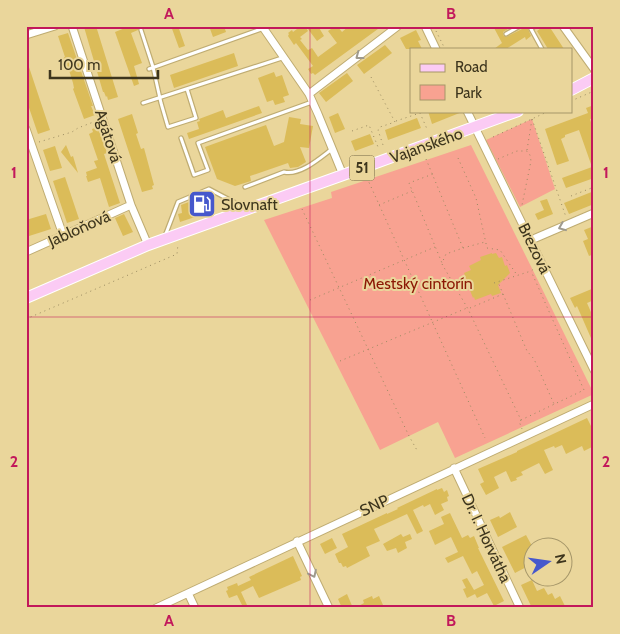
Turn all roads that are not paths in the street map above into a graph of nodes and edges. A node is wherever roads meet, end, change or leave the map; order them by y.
1 (55, 26) edge
2 (72, 26) edge
3 (398, 26) edge
4 (425, 26) edge
5 (520, 26) edge
6 (535, 26) edge
7 (563, 26) edge
8 (263, 27) edge
9 (530, 28) edge
10 (141, 30) dead end
11 (506, 34) dead end
12 (26, 35) edge
13 (541, 47) edge
14 (436, 48) edge
15 (284, 58) junction
16 (151, 68) junction
17 (594, 69) edge
18 (594, 78) edge
19 (187, 89) junction
20 (572, 89) edge
21 (309, 94) junction
22 (160, 98) junction
23 (313, 102) junction
24 (143, 104) dead end
25 (468, 112) edge
26 (515, 112) edge
27 (475, 127) junction
28 (26, 129) edge
29 (181, 138) dead end
30 (29, 145) edge
31 (332, 148) junction
32 (342, 176) junction
33 (245, 187) dead end
34 (131, 205) junction
35 (248, 209) junction
36 (594, 214) edge
37 (63, 235) junction
38 (164, 239) junction
39 (531, 240) junction
40 (148, 245) junction
41 (26, 252) edge
42 (26, 298) edge
43 (594, 370) edge
44 (594, 404) edge
45 (454, 468) junction
46 (297, 541) junction
47 (188, 593) junction
48 (156, 608) edge
49 (195, 608) edge
50 (329, 608) edge
51 (520, 608) edge

1 - 12 street
2 - 34 street, Agátová
3 -> 21 street
4 - 14 street
5 - 11 lane
6 - 9 lane
7 - 17 street
8 - 15 street
8 - 16 lane
9 - 13 lane
10 - 16 lane
15 - 19 lane
15 - 21 street
16 - 22 lane
18 - 20 main road
19 - 22 lane
19 - 22 lane
21 - 23 street
22 - 24 lane
23 - 29 lane
23 - 31 street
25 - 27 street, Brezová
26 - 27 main road, Vajanského / 51
27 - 32 main road, Vajanského / 51
27 - 39 street, Brezová
28 - 30 street
30 - 37 street
31 - 32 street
31 - 33 lane
32 - 35 main road, Vajanského / 51
34 - 37 street, Jabloňová
34 - 40 street, Agátová
35 - 38 main road, Vajanského / 51
35 - 38 lane
36 -> 39 street
37 - 41 street, Jabloňová
38 - 40 main road, 51
39 - 43 street, Brezová
40 - 42 main road, 51
44 - 45 street, SNP
45 - 46 street, SNP
45 - 51 street, Dr. I. Horvátha
46 - 47 street, SNP
46 -> 50 street
47 - 48 street, SNP
47 - 49 street

